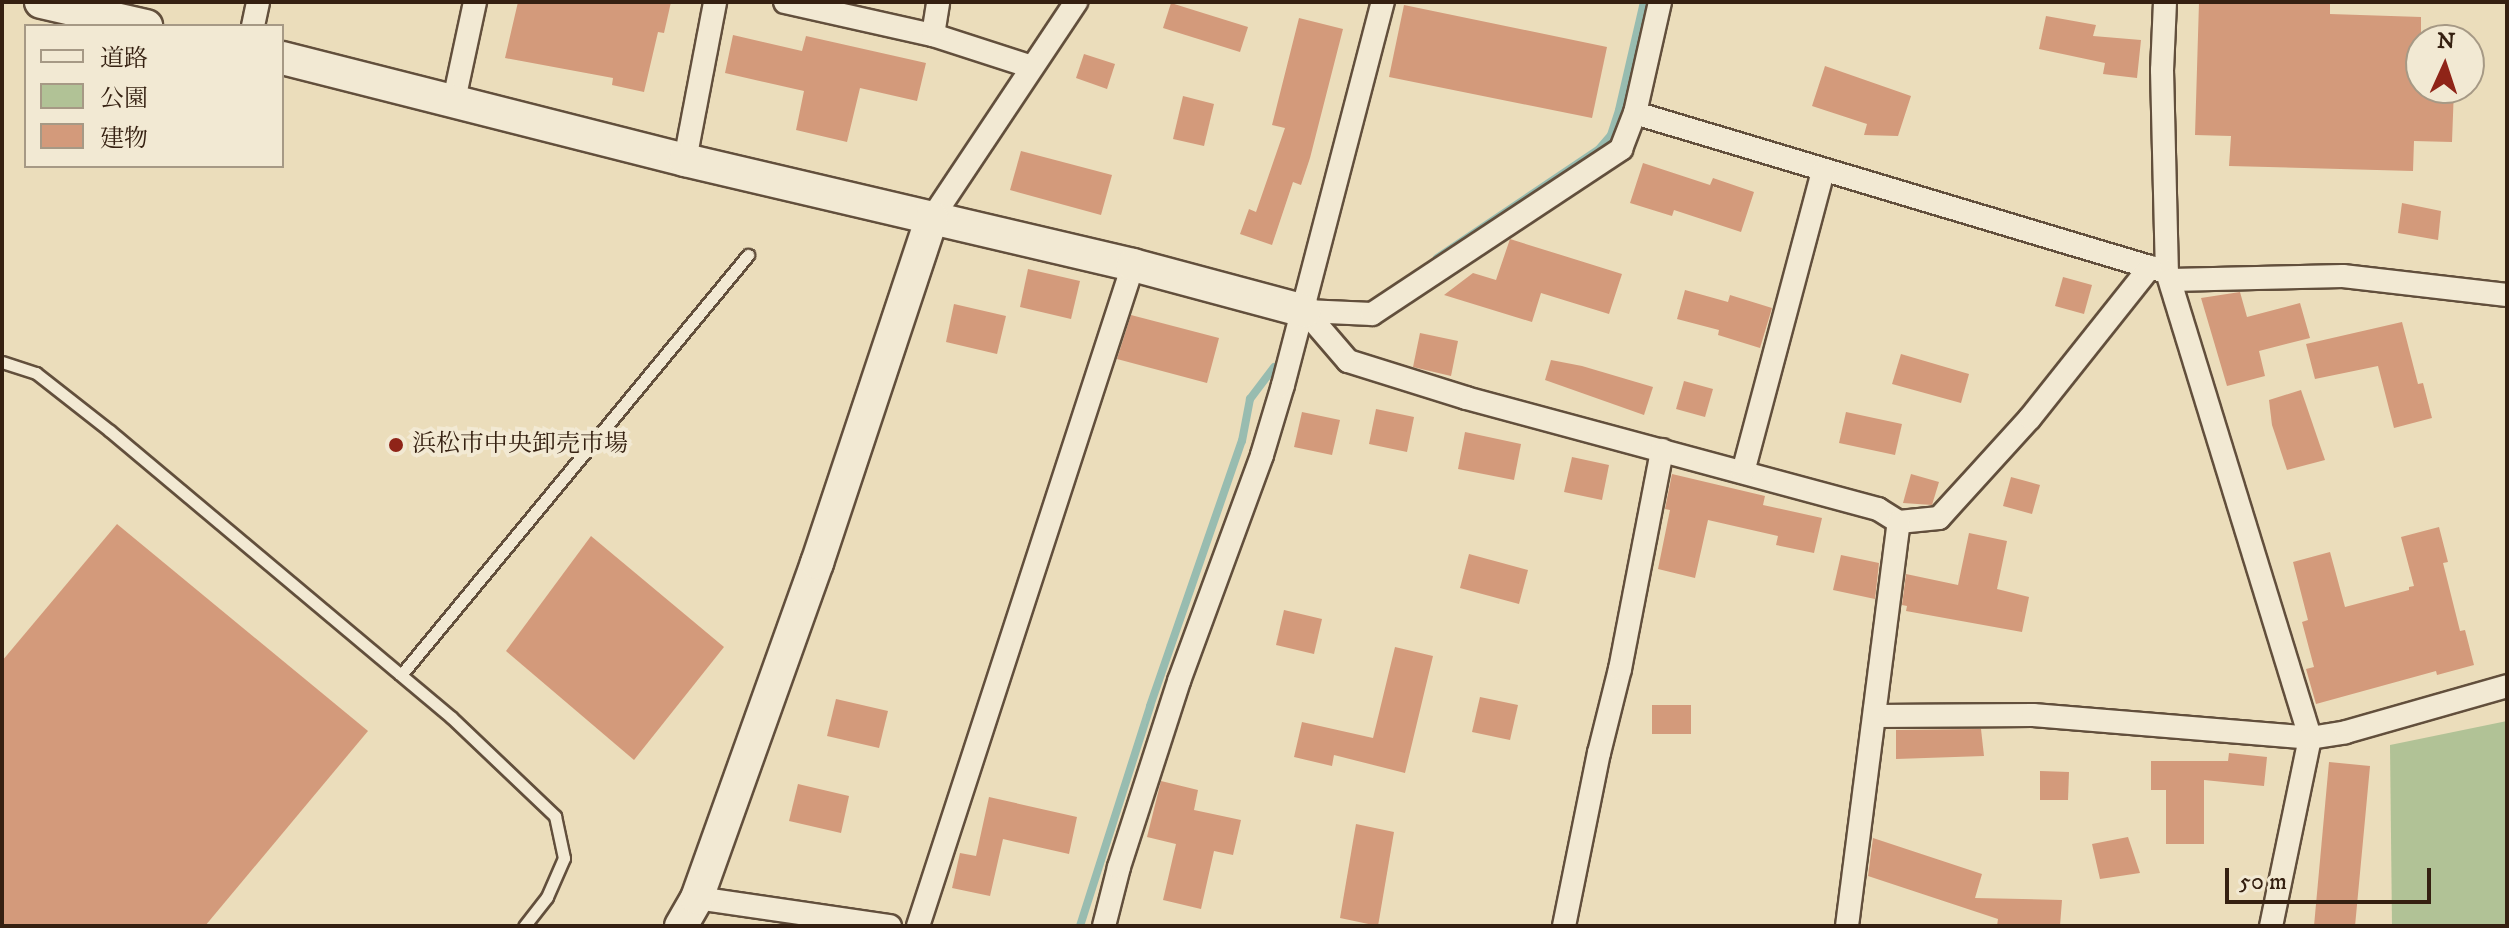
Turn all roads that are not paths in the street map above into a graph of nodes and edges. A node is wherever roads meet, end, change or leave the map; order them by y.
1 (41, 2) edge
2 (258, 2) edge
3 (475, 2) edge
4 (715, 2) edge
5 (785, 2) edge
6 (938, 2) edge
7 (1076, 2) edge
8 (1383, 2) edge
9 (1660, 2) edge
10 (2165, 2) edge
11 (137, 24) edge
12 (253, 24) edge
13 (933, 35) junction
14 (284, 58) edge
15 (1032, 67) junction
16 (454, 100) junction
17 (1635, 113) junction
18 (685, 160) junction
19 (1823, 171) junction
20 (932, 218) junction
21 (748, 255) dead end
22 (1133, 265) junction
23 (2162, 273) junction
24 (2507, 295) edge
25 (1305, 311) junction
26 (2, 362) edge
27 (1662, 450) junction
28 (1743, 472) junction
29 (1899, 522) junction
30 (401, 675) junction
31 (2507, 686) edge
32 (1875, 716) junction
33 (2310, 738) junction
34 (697, 898) junction
35 (524, 926) edge
36 (681, 926) edge
37 (890, 926) edge
38 (918, 926) edge
39 (1104, 926) edge
40 (1564, 926) edge
41 (1847, 926) edge
42 (2271, 926) edge

1 - 11 street
2 - 12 street
3 - 16 street
4 - 18 street
5 - 13 street
6 - 13 street
7 - 15 street
8 - 25 street
9 - 17 street
10 - 23 street
13 - 15 street
14 - 16 street
15 - 20 street
16 - 18 street
17 - 19 street
17 - 25 street
18 - 20 street
19 - 23 street
19 - 28 street
20 - 22 street
20 - 34 street
21 - 30 lane
22 - 25 street
22 - 38 street
23 - 24 street
23 - 29 street
23 - 33 street
25 - 27 street
25 - 39 street
26 - 30 lane
27 - 28 street
27 - 40 street
28 - 29 street
29 - 32 street
30 - 35 lane
31 - 33 street
32 - 33 street
32 - 41 street
33 - 42 street
34 - 36 street
34 - 37 street

